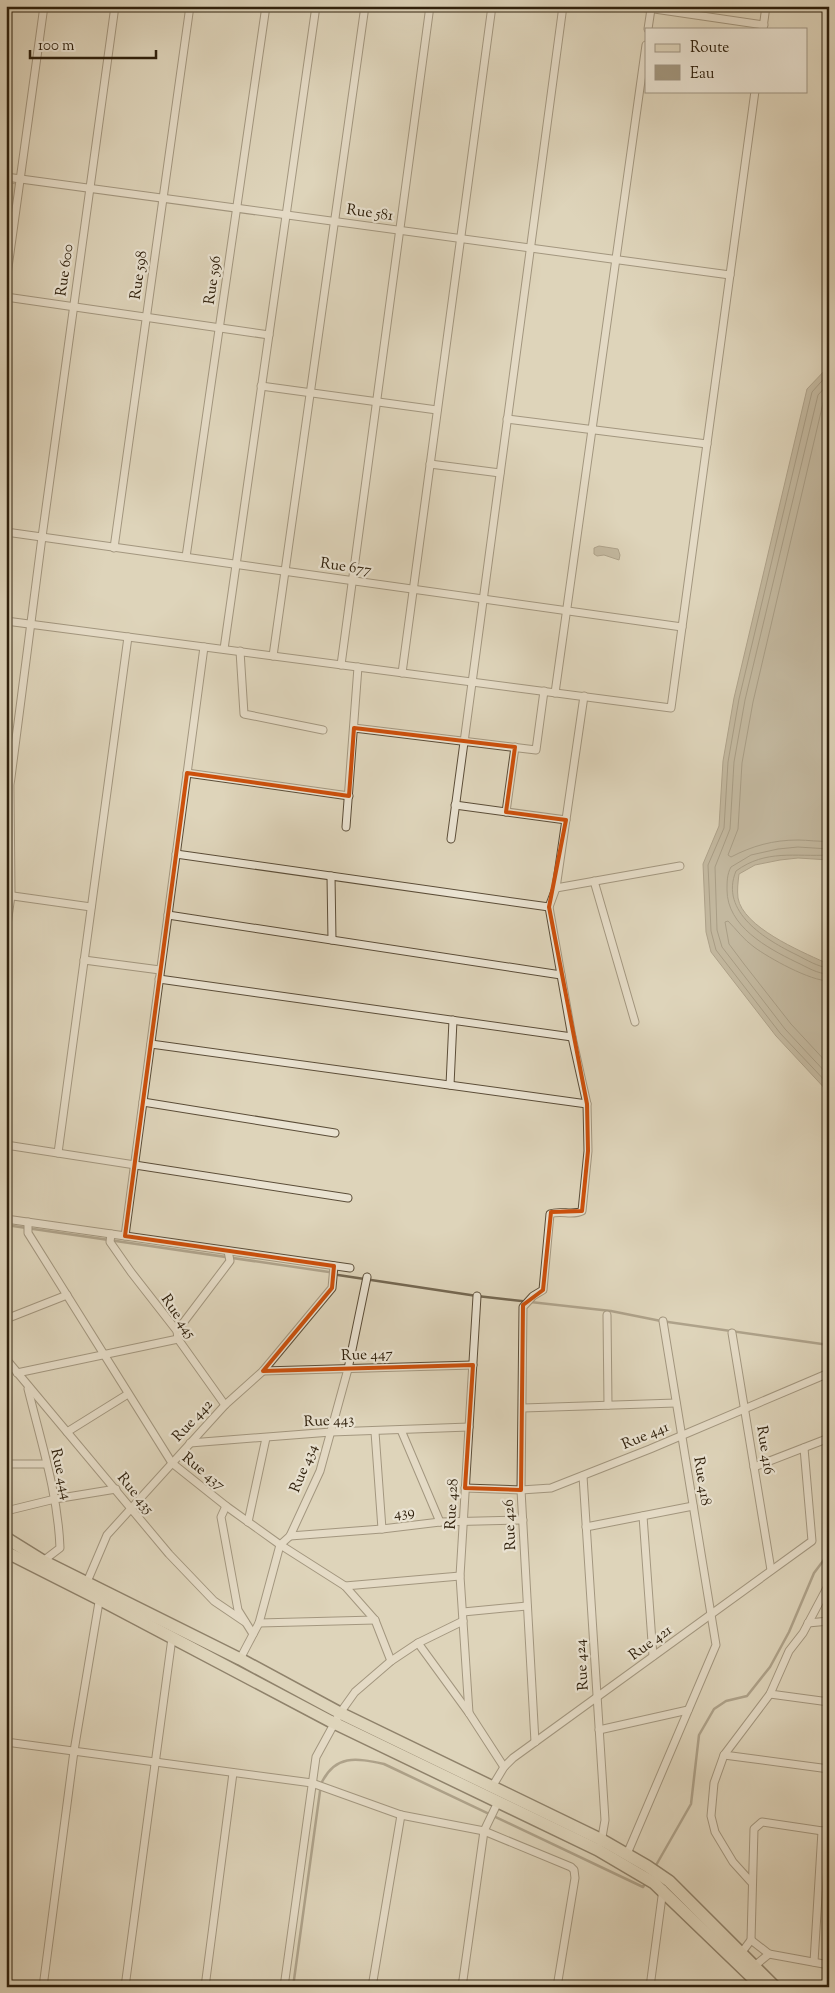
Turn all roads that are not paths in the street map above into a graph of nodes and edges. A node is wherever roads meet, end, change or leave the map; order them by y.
1 (44, 6) edge
2 (115, 6) edge
3 (190, 6) edge
4 (266, 6) edge
5 (316, 6) edge
6 (365, 6) edge
7 (430, 6) edge
8 (492, 6) edge
9 (563, 6) edge
10 (634, 6) edge
11 (766, 6) edge
12 (651, 9) junction
13 (763, 27) edge
14 (648, 28) edge
15 (645, 52) edge
16 (755, 92) edge
17 (6, 176) edge
18 (21, 178) junction
19 (90, 188) junction
20 (163, 198) junction
21 (237, 208) junction
22 (286, 214) junction
23 (334, 221) junction
24 (399, 230) junction
25 (460, 238) junction
26 (530, 248) junction
27 (616, 260) junction
28 (730, 275) junction
29 (6, 282) edge
30 (6, 297) edge
31 (73, 307) junction
32 (146, 317) junction
33 (219, 328) junction
34 (269, 334) junction
35 (261, 386) junction
36 (310, 392) junction
37 (376, 402) junction
38 (437, 410) junction
39 (507, 419) junction
40 (592, 430) junction
41 (707, 444) junction
42 (430, 464) junction
43 (500, 473) junction
44 (6, 532) edge
45 (42, 537) junction
46 (114, 548) junction
47 (186, 558) junction
48 (236, 564) junction
49 (285, 571) junction
50 (352, 581) junction
51 (413, 589) junction
52 (483, 599) junction
53 (567, 611) junction
54 (6, 621) edge
55 (31, 624) junction
56 (682, 627) junction
57 (128, 636) junction
58 (204, 646) junction
59 (224, 649) junction
60 (240, 651) junction
61 (273, 656) junction
62 (341, 665) junction
63 (358, 667) junction
64 (402, 672) junction
65 (472, 682) junction
66 (544, 691) junction
67 (555, 693) junction
68 (584, 696) junction
69 (354, 728) junction
70 (323, 730) dead end
71 (464, 742) junction
72 (515, 747) junction
73 (187, 773) junction
74 (349, 796) junction
75 (455, 805) junction
76 (506, 812) junction
77 (566, 820) junction
78 (346, 827) dead end
79 (451, 839) dead end
80 (176, 854) junction
81 (680, 866) dead end
82 (331, 876) junction
83 (594, 881) junction
84 (556, 888) junction
85 (9, 895) edge
86 (91, 907) junction
87 (549, 907) junction
88 (168, 915) junction
89 (6, 933) edge
90 (332, 940) junction
91 (84, 960) junction
92 (160, 970) junction
93 (561, 975) junction
94 (159, 979) junction
95 (454, 1020) junction
96 (635, 1022) dead end
97 (572, 1037) junction
98 (151, 1044) junction
99 (450, 1085) junction
100 (143, 1102) junction
101 (587, 1104) junction
102 (335, 1133) dead end
103 (6, 1145) edge
104 (58, 1153) junction
105 (134, 1165) junction
106 (348, 1198) dead end
107 (6, 1219) edge
108 (28, 1227) junction
109 (125, 1236) junction
110 (111, 1238) junction
111 (228, 1251) junction
112 (334, 1266) junction
113 (350, 1268) dead end
114 (367, 1277) dead end
115 (67, 1295) junction
116 (477, 1296) dead end
117 (607, 1315) dead end
118 (6, 1319) edge
119 (663, 1322) dead end
120 (732, 1333) dead end
121 (178, 1335) junction
122 (104, 1355) junction
123 (6, 1359) edge
124 (472, 1365) junction
125 (348, 1368) junction
126 (263, 1371) junction
127 (18, 1373) junction
128 (829, 1373) edge
129 (28, 1386) junction
130 (128, 1394) junction
131 (676, 1403) junction
132 (226, 1404) junction
133 (608, 1405) junction
134 (523, 1408) junction
135 (745, 1409) junction
136 (469, 1427) junction
137 (401, 1430) junction
138 (67, 1432) junction
139 (331, 1432) junction
140 (375, 1432) junction
141 (681, 1435) junction
142 (266, 1438) junction
143 (829, 1438) edge
144 (190, 1443) junction
145 (804, 1448) junction
146 (172, 1463) junction
147 (6, 1464) edge
148 (46, 1464) junction
149 (754, 1466) junction
150 (583, 1476) junction
151 (116, 1488) junction
152 (465, 1488) junction
153 (521, 1490) junction
154 (55, 1500) junction
155 (226, 1506) junction
156 (693, 1506) junction
157 (131, 1509) junction
158 (6, 1511) edge
159 (643, 1516) junction
160 (522, 1520) junction
161 (463, 1521) junction
162 (248, 1522) junction
163 (440, 1522) junction
164 (586, 1527) junction
165 (382, 1529) junction
166 (290, 1536) junction
167 (6, 1538) edge
168 (280, 1545) junction
169 (6, 1552) edge
170 (43, 1561) junction
171 (772, 1570) junction
172 (460, 1576) junction
173 (87, 1582) junction
174 (829, 1584) edge
175 (345, 1586) junction
176 (101, 1594) junction
177 (527, 1606) junction
178 (463, 1612) junction
179 (711, 1614) junction
180 (375, 1620) junction
181 (463, 1620) junction
182 (829, 1621) edge
183 (245, 1622) junction
184 (259, 1623) junction
185 (808, 1624) junction
186 (253, 1634) junction
187 (172, 1638) junction
188 (418, 1643) junction
189 (653, 1656) junction
190 (240, 1659) junction
191 (391, 1660) junction
192 (770, 1694) junction
193 (597, 1698) junction
194 (829, 1702) edge
195 (688, 1710) junction
196 (469, 1713) junction
197 (338, 1718) junction
198 (599, 1730) junction
199 (6, 1742) edge
200 (535, 1742) junction
201 (74, 1751) junction
202 (724, 1755) junction
203 (156, 1762) junction
204 (504, 1767) junction
205 (829, 1768) edge
206 (234, 1773) junction
207 (312, 1783) junction
208 (492, 1787) junction
209 (498, 1802) junction
210 (401, 1815) junction
211 (484, 1831) junction
212 (825, 1832) edge
213 (600, 1845) junction
214 (626, 1854) junction
215 (644, 1870) junction
216 (661, 1882) junction
217 (752, 1882) junction
218 (751, 1940) junction
219 (742, 1952) junction
220 (769, 1954) junction
221 (814, 1962) junction
222 (829, 1965) edge
223 (751, 1968) junction
224 (43, 1987) edge
225 (125, 1987) edge
226 (205, 1987) edge
227 (284, 1987) edge
228 (372, 1987) edge
229 (462, 1987) edge
230 (557, 1987) edge
231 (650, 1987) edge
232 (762, 1987) edge
233 (775, 1987) edge

1 - 18 street
2 - 19 street, Rue 600
3 - 20 street, Rue 598
4 - 21 street, Rue 596
5 - 22 street
6 - 23 street
7 - 24 street
8 - 25 street
9 - 26 street
10 - 12 street
11 - 13 street
12 - 13 street
12 - 14 street
15 - 27 street
16 - 28 street
17 - 18 street, Rue 581
18 - 19 street, Rue 581
18 - 29 street
19 - 20 street, Rue 581
19 - 31 street, Rue 600
20 - 21 street, Rue 581
20 - 32 street, Rue 598
21 - 22 street, Rue 581
21 - 33 street, Rue 596
22 - 23 street, Rue 581
22 - 34 street
23 - 24 street, Rue 581
23 - 36 street
24 - 25 street, Rue 581
24 - 37 street
25 - 26 street, Rue 581
25 - 38 street
26 - 27 street, Rue 581
26 - 39 street
27 - 28 street, Rue 581
27 - 40 street
28 - 41 street
30 - 31 street
31 - 32 street
31 - 45 street, Rue 600
32 - 33 street
32 - 46 street, Rue 598
33 - 34 street
33 - 47 street, Rue 596
34 - 35 street
35 - 36 street
35 - 48 street
36 - 37 street
36 - 49 street
37 - 38 street
37 - 50 street
38 - 42 street
39 - 40 street
39 - 43 street
40 - 41 street
40 - 53 street
41 - 56 street
42 - 43 street
42 - 51 street
43 - 52 street
44 - 45 street, Rue 677
45 - 46 street, Rue 677
45 - 55 street, Rue 600
46 - 47 street, Rue 677
47 - 48 street, Rue 677
48 - 49 street, Rue 677
48 - 59 street
49 - 50 street, Rue 677
49 - 61 street
50 - 51 street, Rue 677
50 - 62 street
51 - 52 street, Rue 677
51 - 64 street
52 - 53 street, Rue 677
52 - 65 street
53 - 56 street, Rue 677
53 - 67 street
54 - 55 street
55 - 57 street
55 - 85 street, Rue 600
56 - 68 street
57 - 58 street
57 - 86 street
58 - 59 street
58 - 73 street
59 - 60 street
60 - 61 street
60 - 70 street
61 - 62 street
62 - 63 street
63 - 64 street
63 - 69 street
64 - 65 street
65 - 66 street
65 - 71 street
66 - 67 street
66 - 72 street
67 - 68 street
68 - 77 street
69 - 71 street
69 - 74 street
71 - 72 street
71 - 75 street
72 - 76 street
73 - 74 street
73 - 80 street
74 - 78 street
75 - 76 street
75 - 79 street
76 - 77 street
77 - 84 street
80 - 82 street
80 - 88 street
81 - 83 street
82 - 87 street
82 - 90 street
83 - 84 street
83 - 96 street
84 - 87 street
85 - 86 street
85 - 89 street, Rue 600
86 - 91 street
87 - 93 street
88 - 90 street
88 - 92 street
90 - 93 street
91 - 92 street
91 - 104 street
92 - 94 street
93 - 97 street
94 - 95 street
94 - 98 street
95 - 97 street
95 - 99 street
97 - 101 street
98 - 99 street
98 - 100 street
99 - 101 street
100 - 102 street
100 - 105 street
101 - 134 street, Rue 426
103 - 104 street
104 - 105 street
105 - 106 street
105 - 109 street
107 - 108 street
108 - 110 street
108 - 115 street, Rue 437
109 - 110 street
109 - 111 street
110 - 121 street, Rue 445
111 - 112 street
111 - 121 street
112 - 113 street
112 - 126 street, Rue 442
114 - 125 street, Rue 434
115 - 118 street
115 - 122 street, Rue 437
116 - 124 street, Rue 428
117 - 133 street
119 - 131 street, Rue 418
120 - 135 street, Rue 416
121 - 122 street
121 - 132 street, Rue 445
122 - 127 street
122 - 130 street, Rue 437
123 - 127 street, Rue 435
124 - 125 street, Rue 447
124 - 136 street, Rue 428
125 - 126 street, Rue 447
125 - 139 street, Rue 434
126 - 132 street, Rue 442
127 - 129 street, Rue 435
128 - 135 street, Rue 441
129 - 138 street, Rue 435
129 - 148 street, Rue 444
130 - 138 street
130 - 146 street, Rue 437
131 - 133 street
131 - 141 street, Rue 418
132 - 144 street, Rue 442
133 - 134 street
134 - 153 street, Rue 426
135 - 141 street, Rue 441
135 - 149 street, Rue 416
136 - 137 street, Rue 443
136 - 152 street, Rue 428
137 - 140 street, Rue 443
137 - 163 street
138 - 151 street, Rue 435
139 - 140 street, Rue 443
139 - 142 street, Rue 443
139 - 166 street, Rue 434
140 - 165 street
141 - 150 street, Rue 441
141 - 156 street, Rue 418
142 - 144 street, Rue 443
142 - 162 street
143 - 145 street
144 - 146 street, Rue 442
145 - 149 street
145 - 171 street, Rue 421
146 - 155 street, Rue 437
146 - 157 street, Rue 442
147 - 148 street
148 - 154 street, Rue 444
149 - 171 street, Rue 416
150 - 153 street, Rue 441
150 - 164 street, Rue 424
151 - 154 street
151 - 157 street, Rue 435
152 - 153 street, Rue 441
152 - 161 street, Rue 428
153 - 160 street, Rue 426
154 - 158 street
154 - 170 street, Rue 444
155 - 162 street, Rue 437
155 - 183 street
156 - 159 street
156 - 179 street, Rue 418
157 - 173 street, Rue 442
157 - 183 street, Rue 435
159 - 164 street
159 - 189 street
160 - 161 street, 439
160 - 177 street, Rue 426
161 - 163 street, 439
161 - 172 street, Rue 428
162 - 168 street, Rue 437
163 - 165 street, 439
164 - 193 street, Rue 424
165 - 166 street, 439
166 - 168 street, Rue 434
167 - 170 main road
168 - 175 street, Rue 437
168 - 184 street
169 - 176 main road
170 - 173 main road
171 - 179 street, Rue 421
172 - 175 street
172 - 178 street, Rue 428
173 - 176 main road
174 - 185 street
175 - 180 street, Rue 437
176 - 187 main road
176 - 190 main road
176 - 201 street
177 - 178 street
177 - 200 street, Rue 426
178 - 181 street, Rue 428
179 - 189 street, Rue 421
179 - 195 street, Rue 418
180 - 184 street
180 - 191 street, Rue 437
181 - 188 street
181 - 196 street, Rue 428
182 - 185 street
183 - 186 street, Rue 435
184 - 186 street
185 - 192 street
186 - 190 street
187 - 197 main road
187 - 203 street
188 - 191 street
188 - 196 street, Rue 428
189 - 193 street, Rue 421
190 - 197 main road
191 - 197 street
192 - 194 street
192 - 202 street
193 - 198 street, Rue 424
193 - 200 street, Rue 421
195 - 198 street
195 - 214 street
196 - 204 street, Rue 428
197 - 207 street
197 - 208 main road
197 - 209 main road
198 - 213 street, Rue 424
199 - 201 street
200 - 204 street, Rue 421
201 - 203 street
201 - 224 street
202 - 205 street
202 - 217 street
203 - 206 street
203 - 225 street
204 - 208 street
206 - 207 street
206 - 226 street
207 - 210 street
207 - 227 street
208 - 213 main road
209 - 211 street
209 - 213 main road
210 - 211 street
210 - 228 street
211 - 229 street
211 - 230 street
212 - 217 street
212 - 221 street
213 - 214 main road
213 - 215 main road
214 - 215 main road
215 - 216 main road
216 - 219 main road
216 - 223 main road
216 - 231 street
217 - 218 street
218 - 219 street
218 - 220 street
219 - 223 main road
220 - 221 street
220 - 223 street
221 - 222 street
223 - 232 main road
223 - 233 main road

